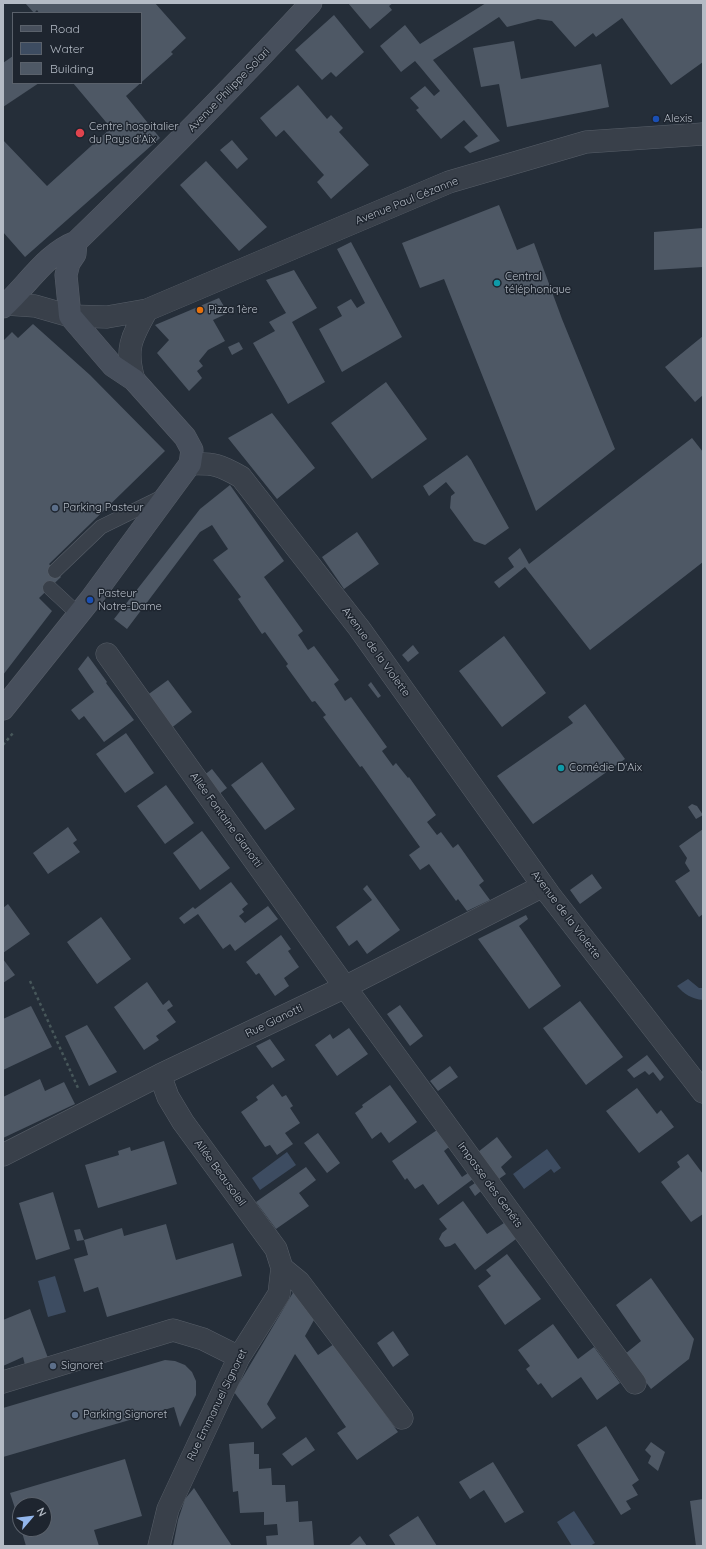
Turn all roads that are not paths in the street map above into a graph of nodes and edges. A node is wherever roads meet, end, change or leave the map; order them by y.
1 (311, 3) edge
2 (703, 126) edge
3 (693, 135) edge
4 (76, 242) junction
5 (5, 305) edge
6 (147, 310) junction
7 (70, 316) junction
8 (134, 380) junction
9 (190, 464) junction
10 (170, 493) junction
11 (55, 571) dead end
12 (50, 588) dead end
13 (78, 614) junction
14 (107, 654) dead end
15 (3, 709) edge
16 (544, 886) junction
17 (345, 987) junction
18 (160, 1075) junction
19 (703, 1092) edge
20 (3, 1155) edge
21 (282, 1268) junction
22 (239, 1357) junction
23 (3, 1382) edge
24 (635, 1383) dead end
25 (402, 1418) dead end
26 (159, 1546) edge

1 - 4 main road, Avenue Philippe Solari
2 - 3 street, Avenue Paul Cézanne
3 - 6 street, Avenue Paul Cézanne
4 - 5 main road, Avenue Philippe Solari
4 - 7 main road
5 - 7 street, Avenue Paul Cézanne
6 - 7 street, Avenue Paul Cézanne
6 - 8 street
7 - 8 main road
8 - 9 main road
9 - 10 main road
9 - 16 street, Avenue de la Violette
10 - 11 lane
10 - 13 main road
12 - 13 lane
13 - 15 main road
14 - 17 street, Allée Fontaine Gianotti
16 - 17 street, Rue Gianotti
16 - 19 street, Avenue de la Violette
17 - 18 street, Rue Gianotti
17 - 24 street, Impasse des Genêts
18 - 20 street, Rue Gianotti
18 - 21 street, Allée Beausoleil
21 - 22 street, Rue Emmanuel Signoret
21 - 25 street
22 - 23 street
22 - 26 street, Rue Emmanuel Signoret

